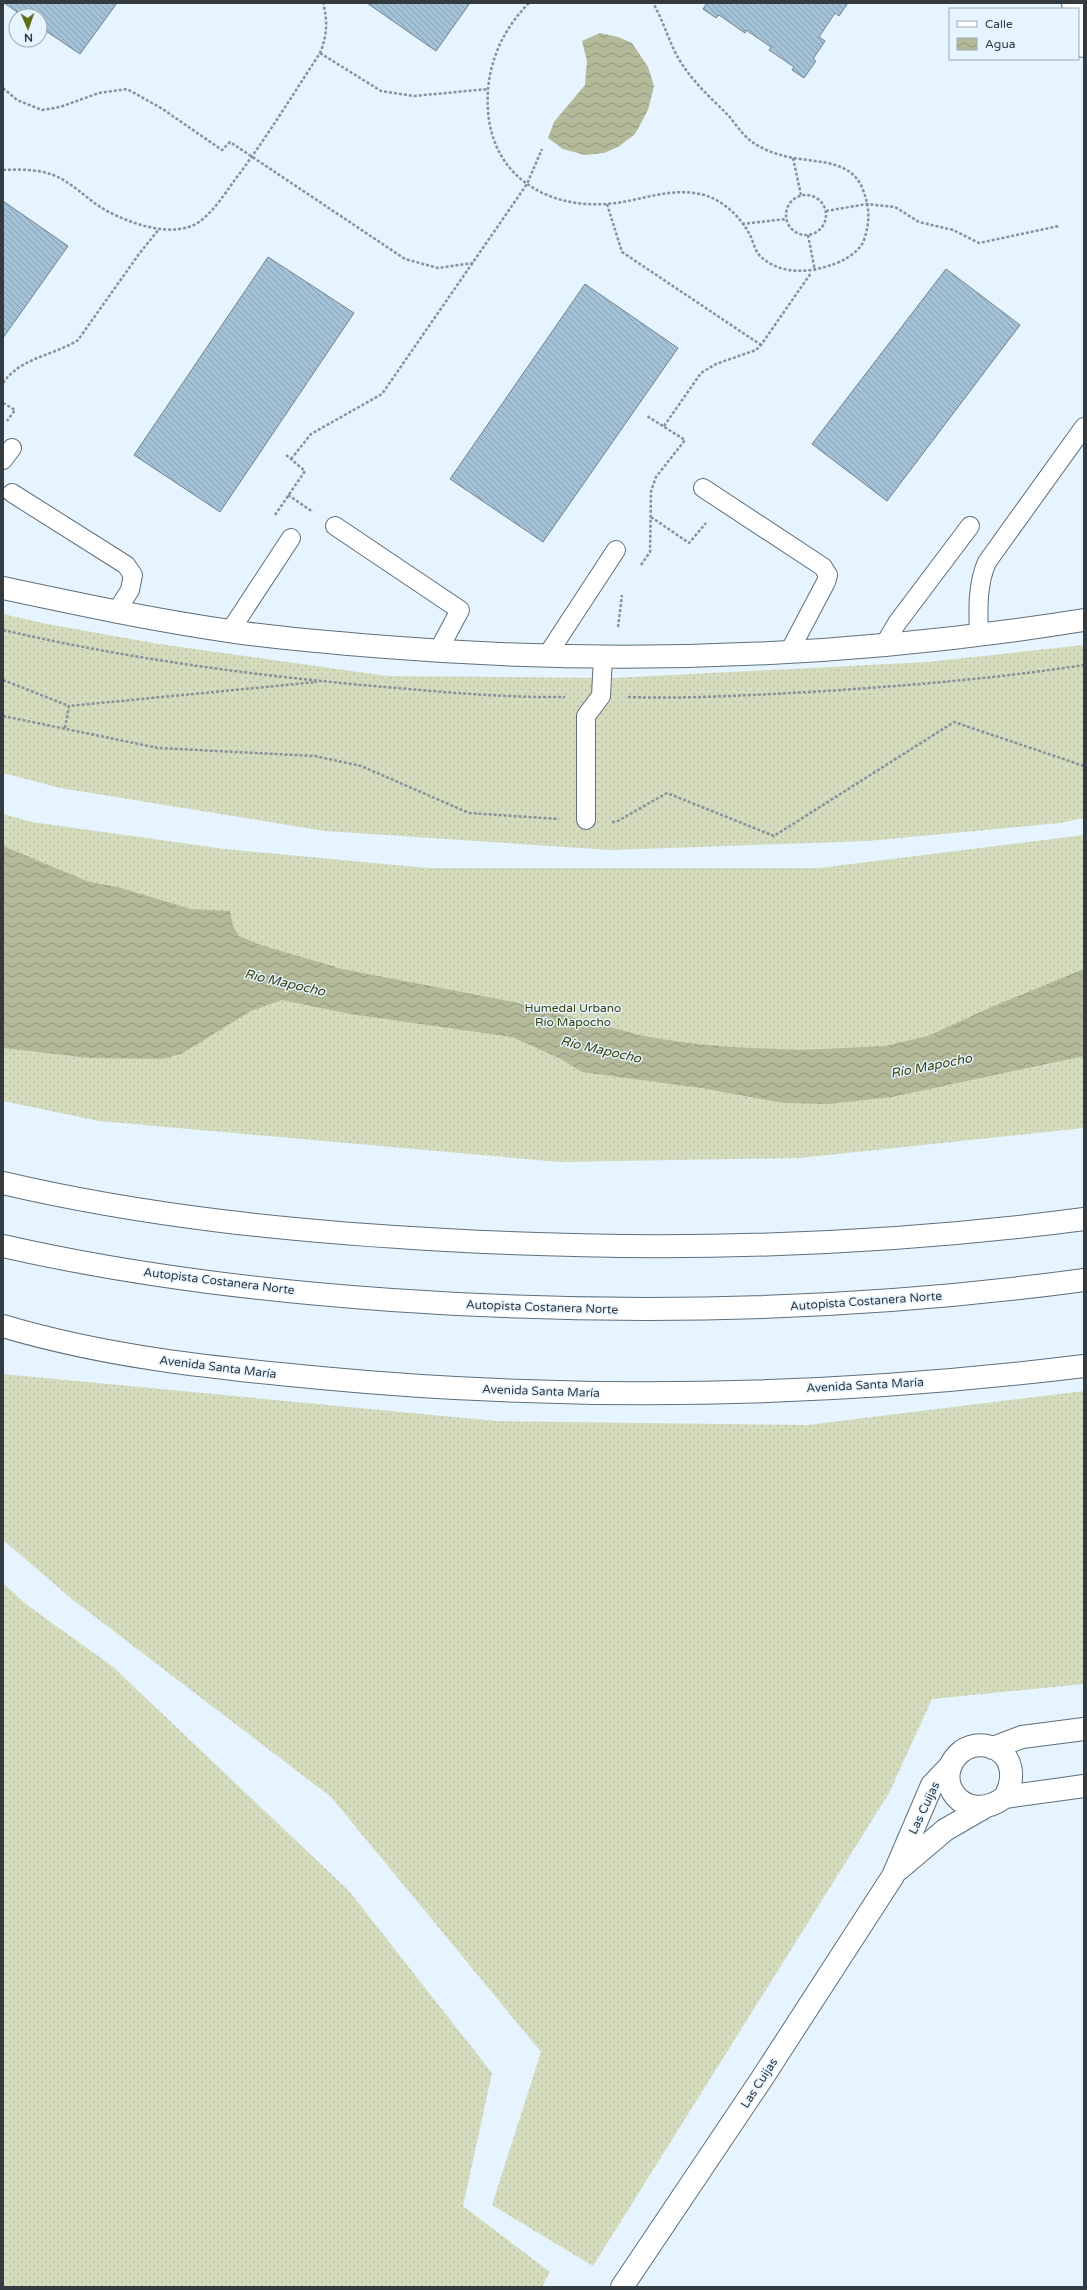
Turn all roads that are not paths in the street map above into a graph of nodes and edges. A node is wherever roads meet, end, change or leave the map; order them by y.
1 (1079, 27) edge
2 (1084, 46) edge
3 (1084, 427) edge
4 (703, 488) dead end
5 (12, 493) dead end
6 (335, 526) dead end
7 (970, 526) dead end
8 (291, 538) dead end
9 (616, 550) dead end
10 (3, 588) edge
11 (116, 612) junction
12 (1084, 620) edge
13 (230, 631) junction
14 (979, 635) junction
15 (884, 645) junction
16 (438, 651) junction
17 (789, 652) junction
18 (603, 657) junction
19 (546, 658) junction
20 (586, 820) road end
21 (3, 1183) edge
22 (1084, 1219) edge
23 (3, 1246) edge
24 (1084, 1280) edge
25 (3, 1326) edge
26 (1084, 1366) edge
27 (1084, 1729) edge
28 (993, 1748) junction
29 (951, 1765) junction
30 (1084, 1786) edge
31 (1005, 1797) junction
32 (983, 1808) junction
33 (893, 1876) junction
34 (622, 2287) edge

1 - 2 main road
3 - 14 lane
4 - 17 lane
5 - 11 lane
6 - 16 lane
7 - 15 lane
8 - 13 lane
9 - 19 lane
10 - 11 main road
11 - 13 main road
12 - 14 main road
13 - 16 main road
14 - 15 main road
15 - 17 main road
16 - 19 main road
17 - 18 main road
18 - 19 main road
18 - 20 lane
21 - 22 main road
23 - 24 main road, Autopista Costanera Norte
25 - 26 main road, Avenida Santa María
27 - 28 main road
28 - 29 main road
28 - 31 main road
29 - 32 main road
29 - 33 main road, Las Cuijas
30 - 31 main road
31 - 32 main road
32 - 33 main road, Las Cuijas
33 - 34 main road, Las Cuijas

